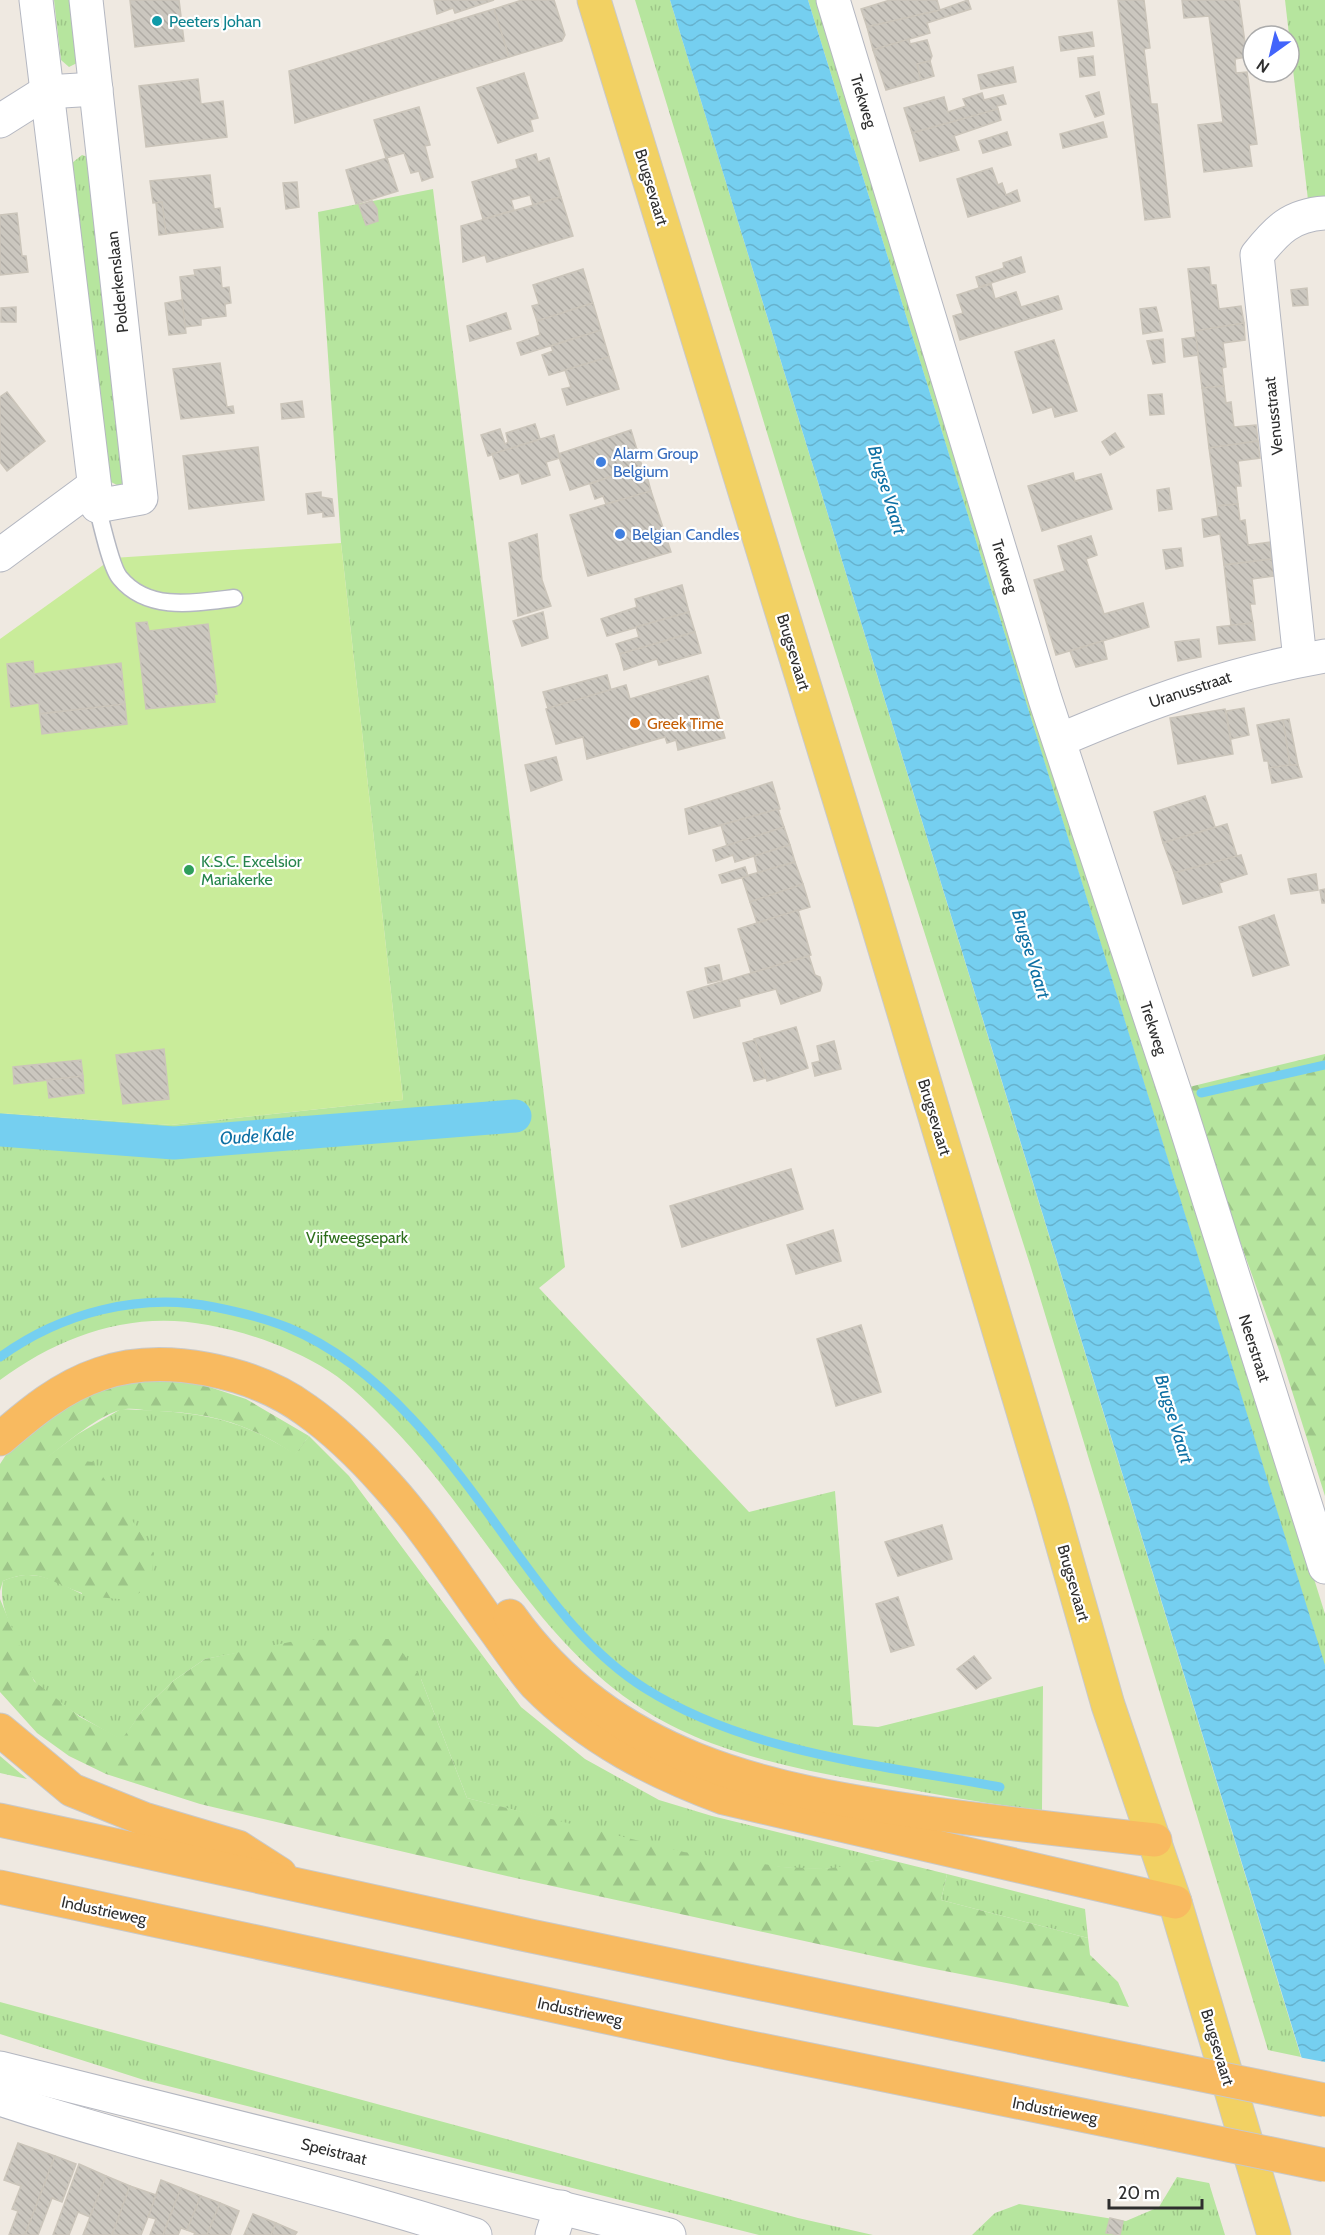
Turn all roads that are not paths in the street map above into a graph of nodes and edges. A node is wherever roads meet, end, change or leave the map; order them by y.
1 (36, 0) edge
2 (86, 0) edge
3 (594, 0) edge
4 (833, 0) edge
5 (96, 88) junction
6 (46, 92) junction
7 (0, 121) edge
8 (1325, 213) edge
9 (94, 497) junction
10 (0, 555) edge
11 (234, 598) dead end
12 (1312, 658) edge
13 (1060, 740) junction
14 (1185, 1129) joint
15 (0, 1409) edge
16 (0, 1439) edge
17 (1325, 1568) edge
18 (0, 1730) edge
19 (0, 1820) edge
20 (1155, 1840) junction
21 (296, 1885) junction
22 (0, 1887) edge
23 (1175, 1902) junction
24 (0, 2068) edge
25 (0, 2099) edge
26 (1325, 2100) edge
27 (1325, 2165) edge
28 (556, 2221) edge
29 (475, 2235) edge
30 (669, 2235) edge
31 (1274, 2235) edge

1 - 6 street
2 - 5 street, Polderkenslaan
3 - 20 main road, Brugsevaart
4 - 13 street, Trekweg
5 - 6 street
5 - 9 street, Polderkenslaan
6 - 7 street
6 - 9 street
8 - 12 street, Venusstraat
9 - 10 street, Polderkenslaan
9 - 11 lane
12 - 13 street, Uranusstraat
13 - 14 street, Trekweg
14 - 17 street, Neerstraat
15 - 20 highway
16 - 23 highway
18 - 21 highway
19 - 21 highway
20 - 23 main road, Brugsevaart
21 - 26 highway, bridge
22 - 27 highway, Industrieweg, bridge
23 - 31 main road, Brugsevaart
24 - 28 street, Speistraat
25 - 29 street
28 - 30 street, Speistraat

